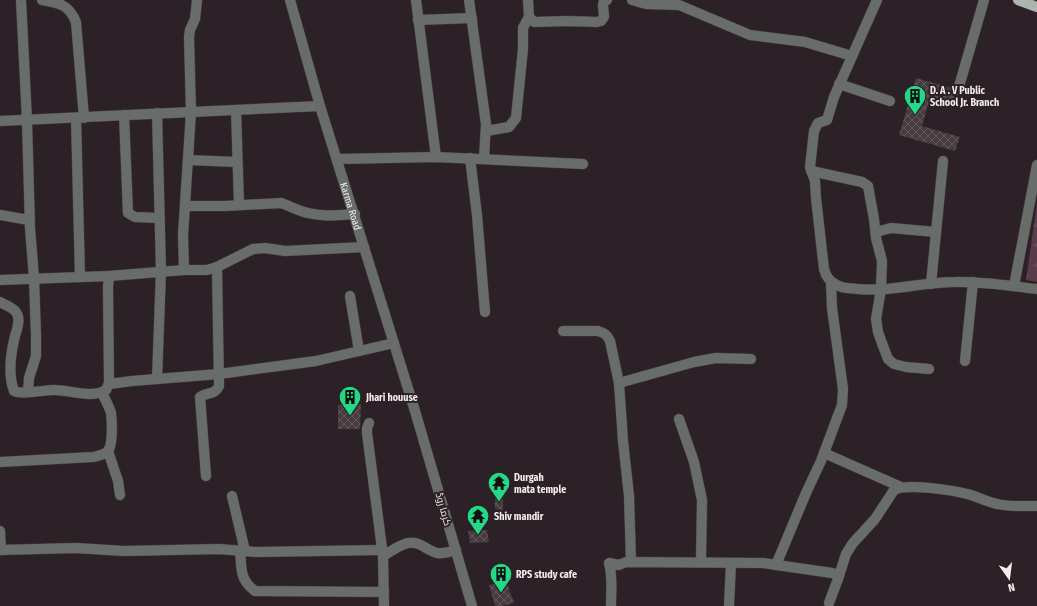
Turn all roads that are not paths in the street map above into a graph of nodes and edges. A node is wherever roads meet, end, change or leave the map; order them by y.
1 (21, 0) edge
2 (42, 0) edge
3 (197, 0) edge
4 (290, 0) edge
5 (416, 0) edge
6 (469, 0) edge
7 (528, 0) edge
8 (607, 0) edge
9 (632, 0) edge
10 (877, 0) edge
11 (984, 0) edge
12 (1018, 0) edge
13 (1037, 7) edge
14 (529, 17) junction
15 (472, 18) junction
16 (418, 20) junction
17 (852, 56) junction
18 (839, 84) junction
19 (958, 90) dead end
20 (890, 101) dead end
21 (320, 106) junction
22 (236, 110) junction
23 (191, 112) junction
24 (157, 113) junction
25 (124, 115) junction
26 (80, 118) junction
27 (0, 121) edge
28 (27, 121) junction
29 (486, 131) junction
30 (436, 157) junction
31 (470, 158) junction
32 (484, 159) junction
33 (188, 160) junction
34 (338, 160) junction
35 (943, 161) dead end
36 (237, 162) junction
37 (583, 164) dead end
38 (1037, 165) edge
39 (811, 171) junction
40 (238, 205) junction
41 (186, 206) junction
42 (354, 214) junction
43 (0, 215) edge
44 (159, 218) junction
45 (29, 220) junction
46 (876, 232) junction
47 (936, 232) junction
48 (364, 247) junction
49 (216, 267) junction
50 (184, 270) junction
51 (160, 271) junction
52 (109, 276) junction
53 (80, 277) junction
54 (34, 278) junction
55 (0, 280) edge
56 (831, 282) junction
57 (973, 282) junction
58 (931, 284) junction
59 (1014, 286) junction
60 (881, 289) junction
61 (1037, 289) edge
62 (350, 296) dead end
63 (0, 302) edge
64 (485, 312) dead end
65 (563, 331) dead end
66 (394, 343) junction
67 (359, 351) junction
68 (751, 359) dead end
69 (965, 361) dead end
70 (930, 369) dead end
71 (219, 374) junction
72 (157, 379) junction
73 (619, 382) junction
74 (109, 384) junction
75 (28, 392) junction
76 (102, 393) junction
77 (415, 411) joint
78 (679, 419) dead end
79 (369, 423) dead end
80 (108, 451) junction
81 (824, 453) junction
82 (0, 462) edge
83 (206, 476) dead end
84 (901, 487) junction
85 (120, 495) dead end
86 (232, 496) dead end
87 (1037, 506) edge
88 (0, 531) edge
89 (0, 550) edge
90 (456, 550) junction
91 (243, 551) junction
92 (382, 553) junction
93 (631, 562) junction
94 (701, 562) junction
95 (731, 562) junction
96 (776, 565) junction
97 (838, 579) junction
98 (384, 592) junction
99 (829, 604) dead end
100 (384, 606) edge
101 (472, 606) edge
102 (611, 606) edge
103 (729, 606) edge

1 - 28 street
2 - 26 street
3 - 23 street
4 - 21 street, Karma Road
5 - 16 street
6 - 15 street
7 - 14 street
8 - 14 street
9 - 17 street
10 - 17 street
11 - 19 street
12 - 13 main road
14 - 29 street
15 - 16 street
15 - 29 street
16 - 30 street
17 - 18 street
18 - 20 street
18 - 39 street
21 - 22 street
21 - 34 street, Karma Road
22 - 23 street
22 - 36 street
23 - 24 street
23 - 33 street
24 - 25 street
24 - 44 street
25 - 26 street
25 - 44 street
26 - 28 street
26 - 53 street
27 - 28 street
28 - 45 street
29 - 32 street
30 - 31 street
30 - 34 street
31 - 32 street
31 - 64 street
32 - 37 street
33 - 36 street
33 - 41 street
34 - 42 street, Karma Road
35 - 47 street
36 - 40 street
38 - 59 street
39 - 46 street
39 - 56 street
40 - 41 street
40 - 42 street
41 - 50 street
42 - 48 street, Karma Road
43 - 45 street
44 - 51 street
45 - 54 street
46 - 47 street
46 - 60 street
47 - 58 street
48 - 49 street
48 - 66 street, Karma Road
49 - 50 street
49 - 71 street
50 - 51 street
51 - 52 street
51 - 72 street
52 - 53 street
52 - 74 street
53 - 54 street
54 - 55 street
54 - 75 street
56 - 60 street
56 - 81 street
57 - 58 street
57 - 59 street
57 - 69 street
58 - 60 street
59 - 61 street
60 - 70 street
62 - 67 street
63 - 75 street
65 - 73 street
66 - 67 street
66 - 77 street, Karma Road
67 - 71 street
68 - 73 street
71 - 72 street
71 - 83 street
72 - 74 street
73 - 93 street
74 - 76 street
75 - 76 street
76 - 80 street
77 - 90 street, کرما روڈ
78 - 94 street
79 - 92 street
80 - 82 street
80 - 85 street
81 - 84 street
81 - 96 street
84 - 87 street
84 - 97 street
86 - 91 street
88 - 89 street
89 - 91 street
90 - 92 street
90 - 101 street, کرما روڈ
91 - 92 street
91 - 98 street
92 - 98 street
93 - 94 street
93 - 102 street
94 - 95 street
95 - 96 street
95 - 103 street
96 - 97 street
97 - 99 street
98 - 100 street

